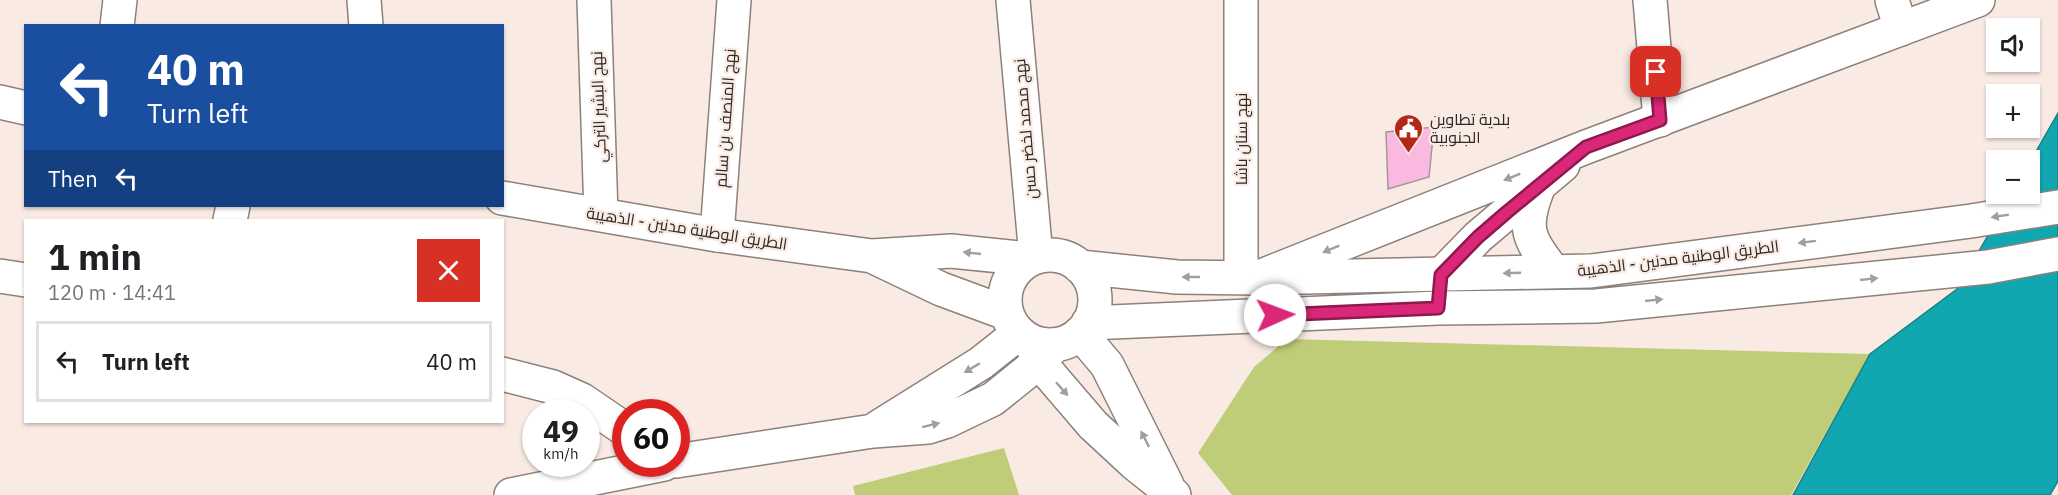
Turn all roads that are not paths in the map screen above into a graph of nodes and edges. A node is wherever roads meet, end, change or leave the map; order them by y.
1 (120, 0) edge
2 (364, 0) edge
3 (594, 0) edge
4 (734, 0) edge
5 (1013, 0) edge
6 (1241, 0) edge
7 (1650, 0) edge
8 (1978, 0) edge
9 (1897, 15) edge
10 (117, 24) edge
11 (366, 24) edge
12 (0, 102) edge
13 (24, 108) edge
14 (1660, 120) junction
15 (1586, 147) junction
16 (1538, 188) junction
17 (504, 198) edge
18 (2058, 207) edge
19 (602, 214) junction
20 (717, 235) junction
21 (2058, 254) edge
22 (872, 256) junction
23 (1033, 258) junction
24 (1080, 267) junction
25 (1553, 271) junction
26 (1441, 275) junction
27 (0, 276) edge
28 (1249, 278) junction
29 (24, 280) edge
30 (1438, 308) junction
31 (1046, 336) junction
32 (504, 375) edge
33 (612, 420) edge
34 (690, 459) edge
35 (612, 475) edge
36 (1172, 493) edge
37 (512, 495) edge

1 - 10 street
2 - 11 street
3 - 19 street, نهج البشير التركي
4 - 20 street, نهج المنصف بن سالم
5 - 23 street, نهج محمد لخضر حسن
6 - 28 street, نهج سنان باشا
7 - 14 street
8 - 9 street
9 - 14 street
12 - 13 street
14 - 15 street
15 - 16 street
15 -> 28 street
16 - 25 street
16 - 26 street
17 - 19 street, الطريق الوطنية مدنين - الذهيبة
18 -> 25 street, الطريق الوطنية مدنين - الذهيبة
19 - 20 street, الطريق الوطنية مدنين - الذهيبة
20 - 22 street, الطريق الوطنية مدنين - الذهيبة
30 -> 21 street, الطريق الوطنية مدنين - الذهيبة
23 -> 22 street, الطريق الوطنية مدنين - الذهيبة
22 - 31 street, الطريق الوطنية مدنين - الذهيبة
23 - 24 street
23 - 31 street
28 -> 24 street, الطريق الوطنية مدنين - الذهيبة
24 - 31 street
25 -> 26 street, الطريق الوطنية مدنين - الذهيبة
26 - 28 street, الطريق الوطنية مدنين - الذهيبة
26 - 30 street
27 - 29 street
30 - 31 street, الطريق الوطنية مدنين - الذهيبة
31 - 34 street
31 -> 36 street
36 -> 31 street
32 - 33 street
35 - 37 street

